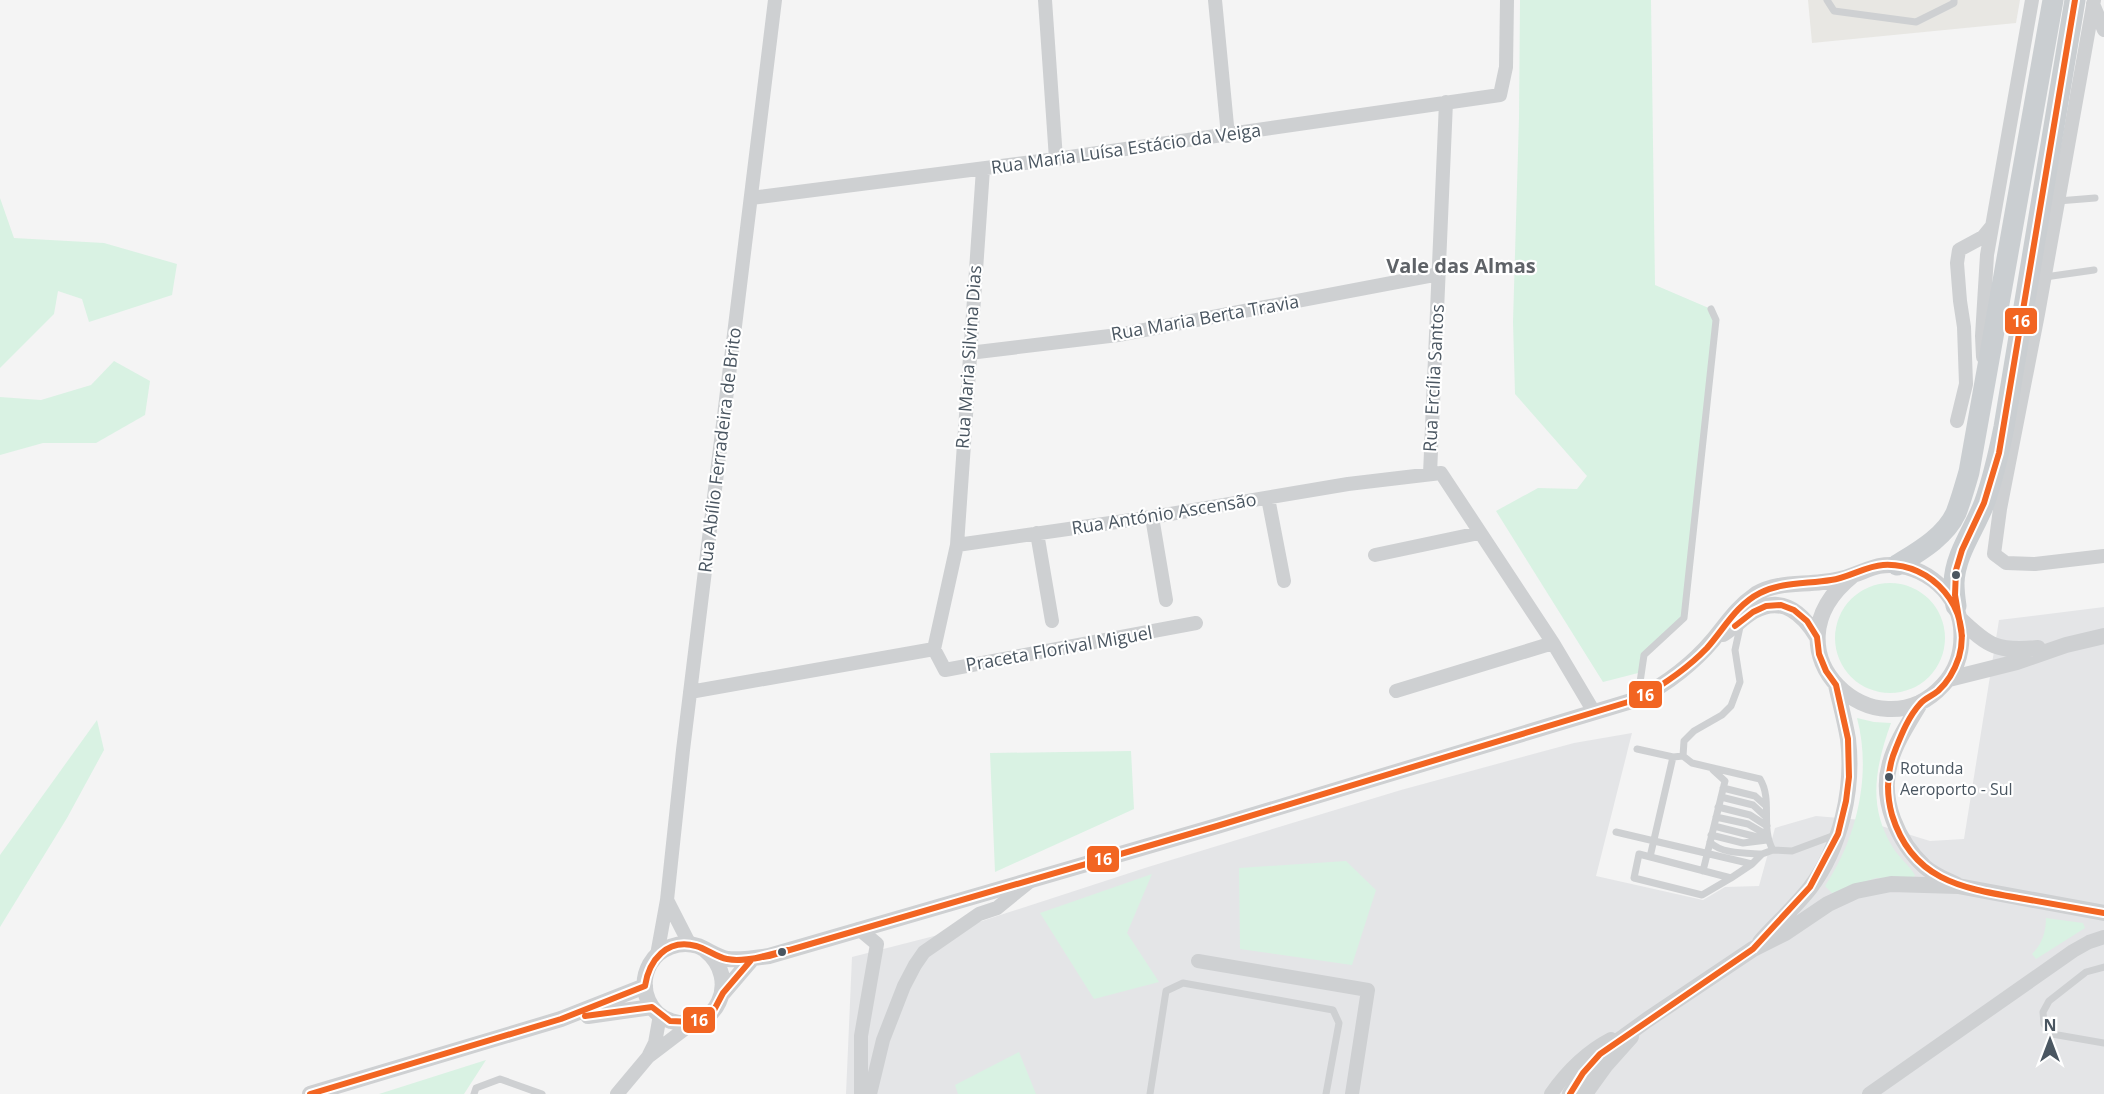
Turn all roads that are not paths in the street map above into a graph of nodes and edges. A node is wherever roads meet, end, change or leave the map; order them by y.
1 (775, 0) edge
2 (1045, 0) edge
3 (1215, 0) edge
4 (1507, 0) edge
5 (1827, 0) edge
6 (1954, 0) edge
7 (2023, 0) edge
8 (2053, 0) edge
9 (2087, 1) edge
10 (2031, 7) edge
11 (2104, 30) edge
12 (1446, 102) junction
13 (1228, 136) junction
14 (1056, 159) junction
15 (983, 169) junction
16 (751, 198) junction
17 (2095, 198) dead end
18 (2058, 201) junction
19 (1992, 226) junction
20 (1974, 243) junction
21 (1987, 255) junction
22 (2094, 270) dead end
23 (1439, 274) junction
24 (2045, 277) junction
25 (1711, 309) dead end
26 (969, 353) junction
27 (1984, 390) junction
28 (2021, 401) junction
29 (1957, 421) dead end
30 (2004, 427) junction
31 (1430, 474) junction
32 (1268, 498) junction
33 (1152, 517) junction
34 (1037, 533) junction
35 (1479, 533) junction
36 (957, 545) junction
37 (1375, 555) dead end
38 (2104, 556) edge
39 (1897, 565) junction
40 (1852, 576) junction
41 (1284, 581) dead end
42 (1166, 600) dead end
43 (1958, 613) junction
44 (1052, 621) dead end
45 (1742, 622) junction
46 (1197, 623) dead end
47 (2104, 636) edge
48 (1817, 637) junction
49 (1713, 641) junction
50 (1553, 643) junction
51 (2066, 645) junction
52 (934, 649) junction
53 (1949, 679) junction
54 (1836, 685) junction
55 (690, 692) junction
56 (1396, 692) dead end
57 (1638, 699) junction
58 (1921, 702) junction
59 (1594, 712) junction
60 (1637, 749) dead end
61 (1683, 756) junction
62 (1673, 757) junction
63 (1711, 768) junction
64 (1723, 788) junction
65 (1721, 797) junction
66 (1766, 806) junction
67 (1718, 807) junction
68 (1716, 817) junction
69 (1766, 817) junction
70 (1714, 826) junction
71 (1767, 826) junction
72 (1616, 832) dead end
73 (1838, 834) junction
74 (1767, 838) junction
75 (1711, 839) junction
76 (1654, 842) junction
77 (1773, 850) junction
78 (1707, 854) junction
79 (1762, 854) junction
80 (1650, 858) junction
81 (1752, 864) junction
82 (1703, 871) junction
83 (1731, 878) junction
84 (1033, 879) junction
85 (1958, 886) junction
86 (667, 900) junction
87 (2104, 913) edge
88 (859, 929) junction
89 (2104, 937) edge
90 (698, 947) junction
91 (1753, 949) junction
92 (657, 955) junction
93 (752, 958) junction
94 (1198, 961) dead end
95 (2104, 967) edge
96 (645, 986) junction
97 (723, 993) junction
98 (656, 1011) junction
99 (561, 1019) junction
100 (1647, 1020) junction
101 (694, 1022) junction
102 (2104, 1043) edge
103 (648, 1057) junction
104 (310, 1094) edge
105 (474, 1094) edge
106 (542, 1094) edge
107 (617, 1094) edge
108 (861, 1094) edge
109 (870, 1094) edge
110 (1149, 1094) edge
111 (1326, 1094) edge
112 (1352, 1094) edge
113 (1551, 1094) edge
114 (1570, 1094) edge
115 (1586, 1094) edge
116 (1869, 1094) edge

1 - 16 street, Rua Abílio Ferradeira de Brito
2 - 14 street
3 - 13 street
4 - 12 street, Rua Maria Luísa Estácio da Veiga
5 - 6 lane
7 - 10 lane
8 - 27 main road
9 - 11 street
9 - 18 street
9 - 30 main road
10 - 19 street
12 - 13 street, Rua Maria Luísa Estácio da Veiga
12 - 23 street, Rua Ercília Santos
13 - 14 street, Rua Maria Luísa Estácio da Veiga
14 - 15 street, Rua Maria Luísa Estácio da Veiga
15 - 16 street, Rua Maria Luísa Estácio da Veiga
15 - 26 street, Rua Maria Silvina Dias
16 - 55 street, Rua Abílio Ferradeira de Brito
17 - 18 lane
18 - 24 street
19 - 20 street
19 - 21 street
20 - 21 street
20 - 29 street
21 - 27 street
22 - 24 lane
23 - 26 street, Rua Maria Berta Travia
23 - 31 street, Rua Ercília Santos
24 - 28 street
25 - 57 lane
26 - 36 street, Rua Maria Silvina Dias
27 - 39 main road
28 - 30 street
28 - 38 street
30 - 43 main road
31 - 32 street, Rua António Ascensão
31 - 35 street
32 - 33 street, Rua António Ascensão
32 - 41 street
33 - 34 street, Rua António Ascensão
33 - 42 street
34 - 36 street, Rua António Ascensão
34 - 44 street
35 - 37 street
35 - 50 street
36 - 52 street
39 - 40 street
39 - 43 street
40 - 48 street
40 - 49 street
43 - 51 street
43 - 53 street
45 - 48 street
45 - 49 street
45 - 61 lane
46 - 52 street, Praceta Florival Miguel
47 - 51 street
48 - 54 street
49 - 57 street
50 - 56 street
50 - 59 street
51 - 53 street
52 - 55 street
53 - 58 street
54 - 58 street
54 - 73 street
55 - 86 street, Rua Abílio Ferradeira de Brito
57 - 59 street
58 - 85 street
59 - 84 street
60 - 62 lane
61 - 62 lane
61 - 63 lane
62 - 76 lane
63 - 64 lane
63 - 66 lane
64 - 65 lane
64 - 66 lane
65 - 67 lane
65 - 69 lane
66 - 69 lane
67 - 68 lane
67 - 71 lane
68 - 70 lane
68 - 74 lane
69 - 71 lane
70 - 74 lane
70 - 75 lane
71 - 74 lane
72 - 76 lane
73 - 77 lane
73 - 91 street
74 - 75 lane
74 - 77 lane
75 - 78 lane
75 - 79 lane
76 - 78 lane
76 - 80 lane
77 - 79 lane
78 - 81 lane
78 - 82 lane
79 - 81 lane
80 - 82 lane
80 - 83 lane
81 - 83 lane
82 - 83 lane
84 - 88 street
84 - 109 street
85 - 87 street
85 - 91 street
86 - 90 street
86 - 92 street, Rua Abílio Ferradeira de Brito
88 - 93 street
88 - 108 street
89 - 116 street
90 - 92 street
90 - 93 street
90 - 97 street
91 - 100 street
92 - 96 street
93 - 97 street
94 - 112 street
95 - 102 lane
96 - 98 street
96 - 99 street
97 - 101 street
98 - 99 street
98 - 101 street
98 - 103 street
99 - 104 street
100 - 113 street
100 - 114 street
100 - 115 street
101 - 103 street
103 - 107 street
105 - 106 lane
110 - 111 lane

